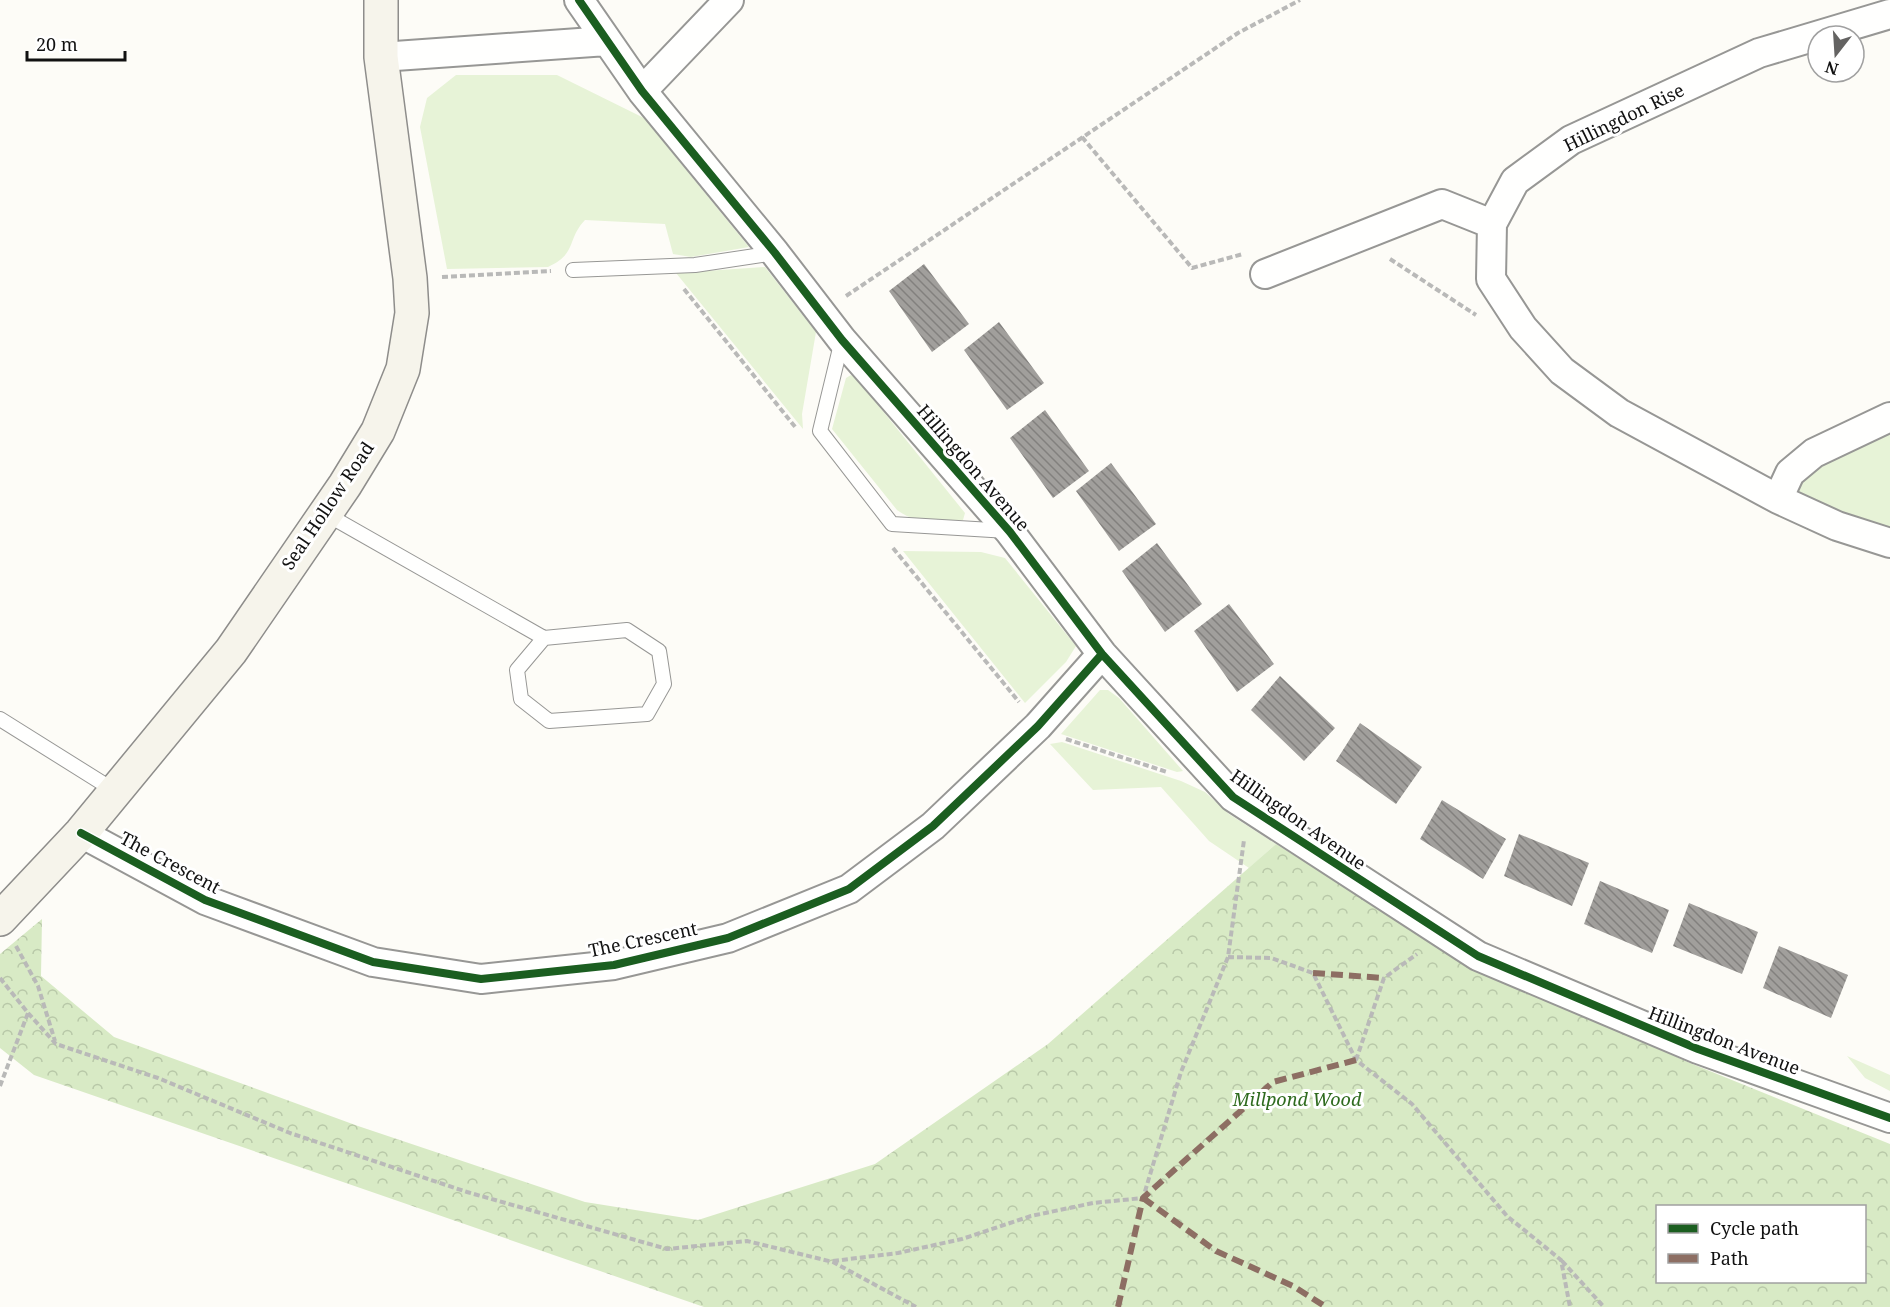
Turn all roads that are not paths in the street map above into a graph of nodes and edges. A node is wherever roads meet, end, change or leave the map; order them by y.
1 (381, 0) edge
2 (579, 0) edge
3 (729, 0) edge
4 (1890, 14) edge
5 (607, 41) junction
6 (381, 57) junction
7 (642, 91) junction
8 (1492, 224) junction
9 (775, 253) junction
10 (573, 270) road end
11 (1265, 274) road end
12 (842, 340) junction
13 (1890, 417) edge
14 (1778, 499) junction
15 (326, 514) junction
16 (1010, 532) junction
17 (1890, 543) edge
18 (544, 638) junction
19 (1102, 654) junction
20 (0, 719) edge
21 (116, 791) junction
22 (81, 832) junction
23 (0, 919) edge
24 (1890, 1118) edge

1 - 6 main road, Seal Hollow Road
2 - 5 street, Hillingdon Avenue
3 - 7 street
4 - 8 street, Hillingdon Rise
5 - 6 street
5 - 7 street, Hillingdon Avenue
6 - 15 main road, Seal Hollow Road
7 - 9 street, Hillingdon Avenue
8 - 11 street
8 - 14 street, Hillingdon Rise
9 - 10 lane
9 - 12 street, Hillingdon Avenue
12 - 16 street, Hillingdon Avenue
12 - 16 lane
13 - 14 street
14 - 17 street, Hillingdon Rise
15 - 18 lane
15 - 21 main road, Seal Hollow Road
16 - 19 street, Hillingdon Avenue
18 - 18 lane
19 - 22 street, The Crescent
19 - 24 street, Hillingdon Avenue
20 - 21 lane
21 - 22 main road, Seal Hollow Road
22 - 23 main road, Seal Hollow Road

